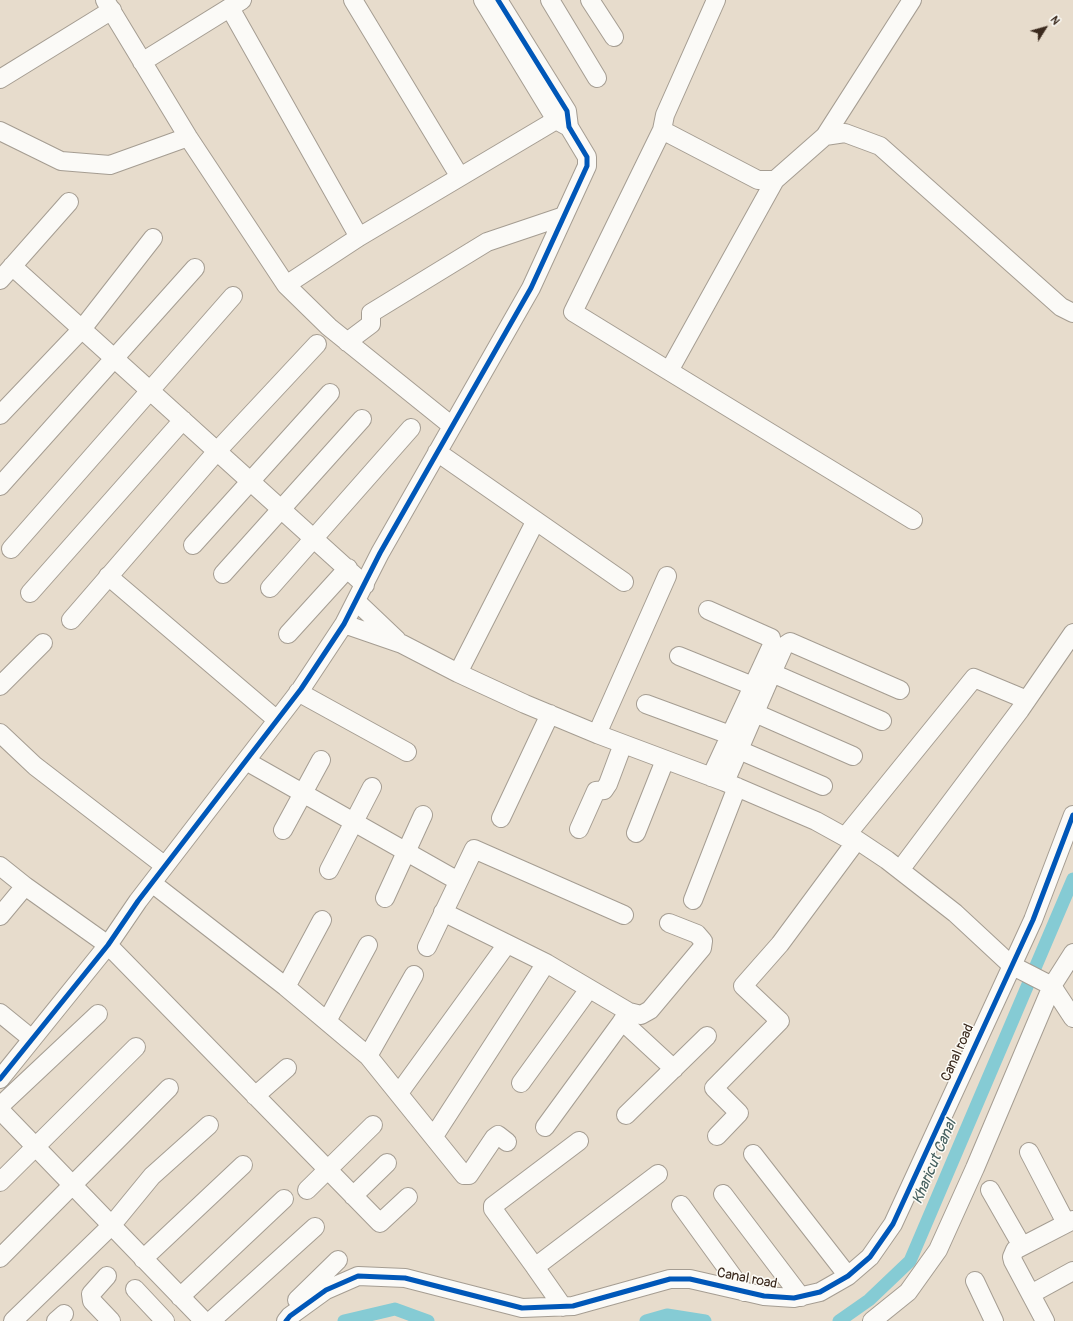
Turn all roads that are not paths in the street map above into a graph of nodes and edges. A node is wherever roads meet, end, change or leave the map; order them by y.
1 (354, 0) edge
2 (482, 0) edge
3 (498, 0) edge
4 (550, 0) edge
5 (590, 0) edge
6 (716, 0) edge
7 (912, 0) edge
8 (236, 4) edge
9 (109, 5) edge
10 (614, 37) dead end
11 (142, 62) junction
12 (597, 78) dead end
13 (0, 79) edge
14 (563, 123) junction
15 (662, 130) junction
16 (0, 131) edge
17 (825, 136) junction
18 (188, 137) junction
19 (460, 177) junction
20 (775, 180) junction
21 (69, 202) dead end
22 (564, 216) junction
23 (359, 237) junction
24 (153, 238) dead end
25 (12, 266) junction
26 (195, 268) dead end
27 (0, 280) edge
28 (286, 285) junction
29 (233, 296) dead end
30 (1073, 313) edge
31 (82, 329) junction
32 (347, 342) junction
33 (318, 344) dead end
34 (114, 358) junction
35 (669, 371) junction
36 (149, 390) junction
37 (330, 392) dead end
38 (0, 415) edge
39 (362, 419) dead end
40 (183, 420) junction
41 (452, 426) junction
42 (411, 428) dead end
43 (218, 450) junction
44 (437, 452) junction
45 (250, 480) junction
46 (0, 486) edge
47 (281, 510) junction
48 (913, 520) dead end
49 (535, 522) junction
50 (315, 539) junction
51 (193, 545) dead end
52 (12, 549) dead end
53 (348, 568) junction
54 (224, 574) dead end
55 (108, 576) junction
56 (667, 576) dead end
57 (624, 582) dead end
58 (365, 585) junction
59 (270, 588) dead end
60 (30, 593) dead end
61 (357, 602) junction
62 (708, 610) dead end
63 (71, 620) dead end
64 (344, 624) junction
65 (1073, 633) edge
66 (288, 634) dead end
67 (43, 643) dead end
68 (402, 644) junction
69 (679, 656) dead end
70 (458, 673) junction
71 (772, 673) junction
72 (0, 686) edge
73 (753, 686) junction
74 (900, 690) dead end
75 (298, 692) junction
76 (1027, 700) junction
77 (646, 704) dead end
78 (755, 713) junction
79 (550, 714) junction
80 (277, 720) junction
81 (882, 721) dead end
82 (0, 733) edge
83 (597, 734) junction
84 (734, 743) junction
85 (623, 744) junction
86 (407, 752) dead end
87 (853, 756) dead end
88 (321, 760) dead end
89 (665, 760) junction
90 (246, 762) junction
91 (724, 782) junction
92 (823, 786) dead end
93 (372, 787) dead end
94 (303, 794) junction
95 (423, 815) dead end
96 (1073, 815) edge
97 (501, 818) dead end
98 (354, 823) junction
99 (579, 829) dead end
100 (283, 830) dead end
101 (636, 833) dead end
102 (851, 839) junction
103 (406, 852) junction
104 (0, 866) edge
105 (165, 866) junction
106 (329, 870) dead end
107 (900, 870) junction
108 (458, 881) junction
109 (152, 883) junction
110 (26, 886) junction
111 (385, 898) dead end
112 (693, 900) dead end
113 (443, 912) junction
114 (624, 915) dead end
115 (0, 916) edge
116 (322, 920) dead end
117 (669, 923) dead end
118 (507, 944) junction
119 (108, 945) junction
120 (368, 945) dead end
121 (427, 947) dead end
122 (1073, 953) edge
123 (546, 963) junction
124 (1016, 967) junction
125 (414, 975) dead end
126 (1055, 982) junction
127 (286, 987) junction
128 (590, 989) junction
129 (0, 1013) edge
130 (98, 1014) dead end
131 (626, 1016) junction
132 (1073, 1018) edge
133 (327, 1020) junction
134 (707, 1036) dead end
135 (32, 1039) junction
136 (136, 1047) dead end
137 (368, 1056) junction
138 (287, 1068) dead end
139 (674, 1069) junction
140 (0, 1079) edge
141 (522, 1083) dead end
142 (169, 1088) dead end
143 (399, 1093) junction
144 (255, 1096) junction
145 (0, 1106) edge
146 (0, 1110) edge
147 (626, 1115) dead end
148 (209, 1125) dead end
149 (373, 1125) dead end
150 (545, 1127) dead end
151 (434, 1136) junction
152 (717, 1136) dead end
153 (580, 1141) dead end
154 (507, 1142) dead end
155 (36, 1147) junction
156 (1029, 1152) dead end
157 (753, 1154) dead end
158 (387, 1163) dead end
159 (243, 1165) dead end
160 (327, 1169) junction
161 (658, 1174) dead end
162 (0, 1182) edge
163 (72, 1185) junction
164 (307, 1190) dead end
165 (990, 1190) dead end
166 (724, 1194) dead end
167 (353, 1196) junction
168 (408, 1197) dead end
169 (284, 1199) dead end
170 (681, 1205) dead end
171 (1070, 1221) edge
172 (111, 1226) junction
173 (315, 1227) dead end
174 (1022, 1246) junction
175 (0, 1258) edge
176 (143, 1259) junction
177 (338, 1260) dead end
178 (535, 1267) junction
179 (1073, 1271) edge
180 (108, 1276) dead end
181 (848, 1276) junction
182 (975, 1281) dead end
183 (135, 1289) dead end
184 (744, 1292) junction
185 (1031, 1294) junction
186 (180, 1297) junction
187 (801, 1297) junction
188 (563, 1307) junction
189 (13, 1321) edge
190 (111, 1321) edge
191 (165, 1321) edge
192 (204, 1321) edge
193 (211, 1321) edge
194 (275, 1321) edge
195 (286, 1321) edge
196 (872, 1321) edge
197 (994, 1321) edge
198 (1045, 1321) edge

1 - 19 street
2 - 14 street
3 - 14 street
4 - 12 street
5 - 10 street
6 - 15 street
7 - 17 street
8 - 11 street
8 - 23 street
9 - 11 street
9 - 13 street
11 - 18 street
14 - 19 street
14 - 22 street
15 - 20 street
15 - 35 street
16 - 18 street
17 - 20 street
17 - 30 street
18 - 28 street
19 - 23 street
20 - 35 street
21 - 25 street
22 - 32 street
22 - 41 street
23 - 28 street
24 - 31 street
25 - 27 street
25 - 31 street
26 - 34 street
28 - 32 street
29 - 36 street
31 - 34 street
31 - 38 street
32 - 41 street
33 - 43 street
34 - 36 street
34 - 46 street
35 - 48 street
36 - 40 street
36 - 52 street
37 - 45 street
39 - 47 street
40 - 43 street
40 - 60 street
41 - 44 street
42 - 50 street
43 - 45 street
43 - 55 street
44 - 49 street
44 - 58 street
45 - 47 street
45 - 51 street
47 - 50 street
47 - 54 street
49 - 57 street
49 - 70 street
50 - 53 street
50 - 59 street
53 - 58 street
53 - 66 street
55 - 63 street
55 - 80 street
56 - 83 street
58 - 61 street
61 - 64 street
61 - 68 street
62 - 73 street
64 - 68 street
64 - 75 street
65 - 76 street
67 - 72 street
68 - 70 street
69 - 73 street
70 - 79 street
71 - 74 street
71 - 78 street
71 - 81 street
73 - 84 street
75 - 80 street
75 - 86 street
76 - 102 street
76 - 107 street
77 - 84 street
78 - 84 street
78 - 87 street
79 - 83 street
79 - 97 street
80 - 90 street
82 - 105 street
83 - 85 street
84 - 91 street
84 - 92 street
85 - 89 street
85 - 99 street
88 - 94 street
89 - 91 street
89 - 101 street
90 - 94 street
90 - 105 street
91 - 102 street
91 - 112 street
93 - 98 street
94 - 98 street
94 - 100 street
95 - 103 street
96 - 124 street, Canal road
98 - 103 street
98 - 106 street
102 - 107 street
102 - 152 street
103 - 108 street
103 - 111 street
104 - 110 street
105 - 109 street
107 - 124 street
108 - 113 street
108 - 114 street
109 - 119 street
109 - 127 street
110 - 115 street
110 - 119 street
113 - 118 street
113 - 121 street
116 - 127 street
117 - 131 street
118 - 123 street
118 - 143 street
119 - 135 street
119 - 144 street
120 - 133 street
122 - 126 street
123 - 128 street
123 - 151 street
124 - 126 street
124 - 181 street, Canal road
125 - 137 street
126 - 132 street
126 - 196 street
127 - 133 street
128 - 131 street
128 - 141 street
129 - 135 street
130 - 145 street
131 - 139 street
131 - 150 street
133 - 137 street
134 - 139 street
135 - 140 street
136 - 155 street
137 - 143 street
138 - 144 street
139 - 147 street
142 - 163 street
143 - 151 street
144 - 160 street
146 - 155 street
148 - 172 street
149 - 160 street
151 - 154 street
153 - 178 street
155 - 162 street
155 - 163 street
156 - 171 street
157 - 181 street
158 - 167 street
159 - 176 street
160 - 164 street
160 - 167 street
161 - 178 street
163 - 172 street
163 - 175 street
165 - 174 street
166 - 187 street
167 - 168 street
169 - 186 street
170 - 184 street
171 - 174 street
172 - 176 street
172 - 189 street
173 - 193 street
174 - 185 street
176 - 186 street
177 - 194 street
178 - 188 street
179 - 185 street
180 - 190 street
181 - 187 street, Canal road
182 - 197 street
183 - 191 street
184 - 187 street, Canal road
184 - 188 street, Canal road
185 - 198 street
186 - 192 street
188 - 195 street, Canal road

